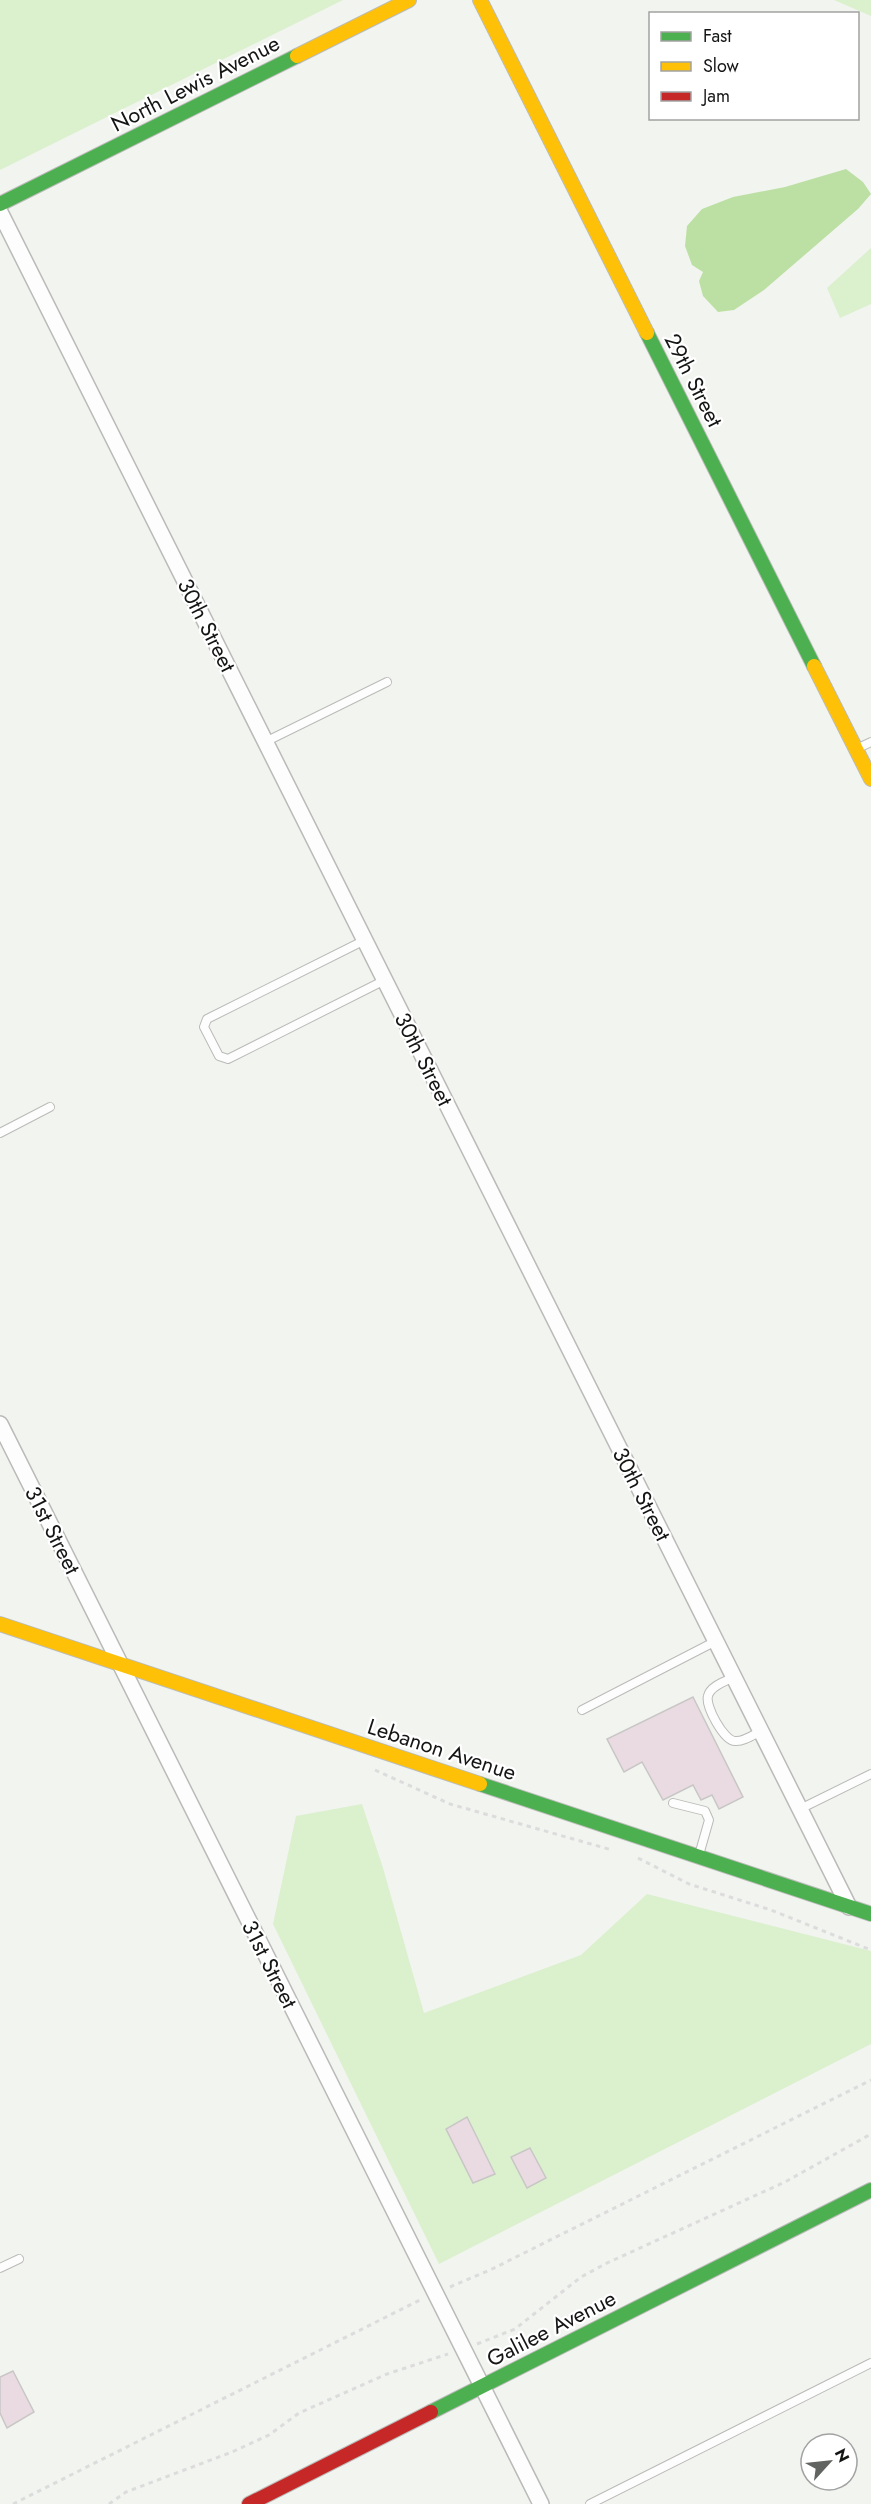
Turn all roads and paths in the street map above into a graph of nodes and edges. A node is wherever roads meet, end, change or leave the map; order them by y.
1 (409, 0) edge
2 (480, 0) edge
3 (0, 204) edge
4 (0, 212) edge
5 (387, 682) dead end
6 (265, 742) junction
7 (871, 742) edge
8 (856, 749) junction
9 (871, 779) edge
10 (365, 940) junction
11 (385, 980) junction
12 (50, 1107) dead end
13 (0, 1133) edge
14 (0, 1424) edge
15 (0, 1624) edge
16 (716, 1641) junction
17 (120, 1664) junction
18 (734, 1677) junction
19 (582, 1710) dead end
20 (761, 1731) junction
21 (372, 1767) dead end
22 (871, 1774) edge
23 (673, 1803) dead end
24 (800, 1809) junction
25 (621, 1852) dead end
26 (633, 1855) dead end
27 (699, 1857) junction
28 (849, 1906) junction
29 (871, 1914) edge
30 (871, 1950) edge
31 (871, 2080) edge
32 (871, 2134) edge
33 (871, 2190) edge
34 (19, 2259) dead end
35 (0, 2268) edge
36 (448, 2288) dead end
37 (423, 2298) dead end
38 (476, 2344) dead end
39 (446, 2355) dead end
40 (871, 2363) edge
41 (482, 2386) junction
42 (13, 2504) edge
43 (109, 2504) edge
44 (249, 2504) edge
45 (541, 2504) edge
46 (590, 2504) edge

1 - 3 street, North Lewis Avenue
2 - 8 street, 29th Street
4 - 6 street, 30th Street
5 - 6 lane
6 - 10 street, 30th Street
7 - 8 lane
8 - 9 street, 29th Street
10 - 11 street, 30th Street
10 - 11 lane
11 - 16 street, 30th Street
12 - 13 lane
14 - 17 street, 31st Street
15 - 17 street, Lebanon Avenue
16 - 18 street, 30th Street
16 - 19 lane
17 - 27 street, Lebanon Avenue
17 - 41 street, 31st Street
18 - 20 street, 30th Street
18 - 20 lane
20 - 24 street, 30th Street
21 - 25 path
22 - 24 lane
23 - 27 lane
24 - 28 street, 30th Street
26 - 30 path
27 - 28 street, Lebanon Avenue
28 - 29 street, Lebanon Avenue
31 - 36 path
32 - 38 path
33 - 41 street, Galilee Avenue
34 - 35 lane
37 - 42 path
39 - 43 path
40 - 46 lane
41 - 44 street, Galilee Avenue
41 - 45 street, 31st Street

